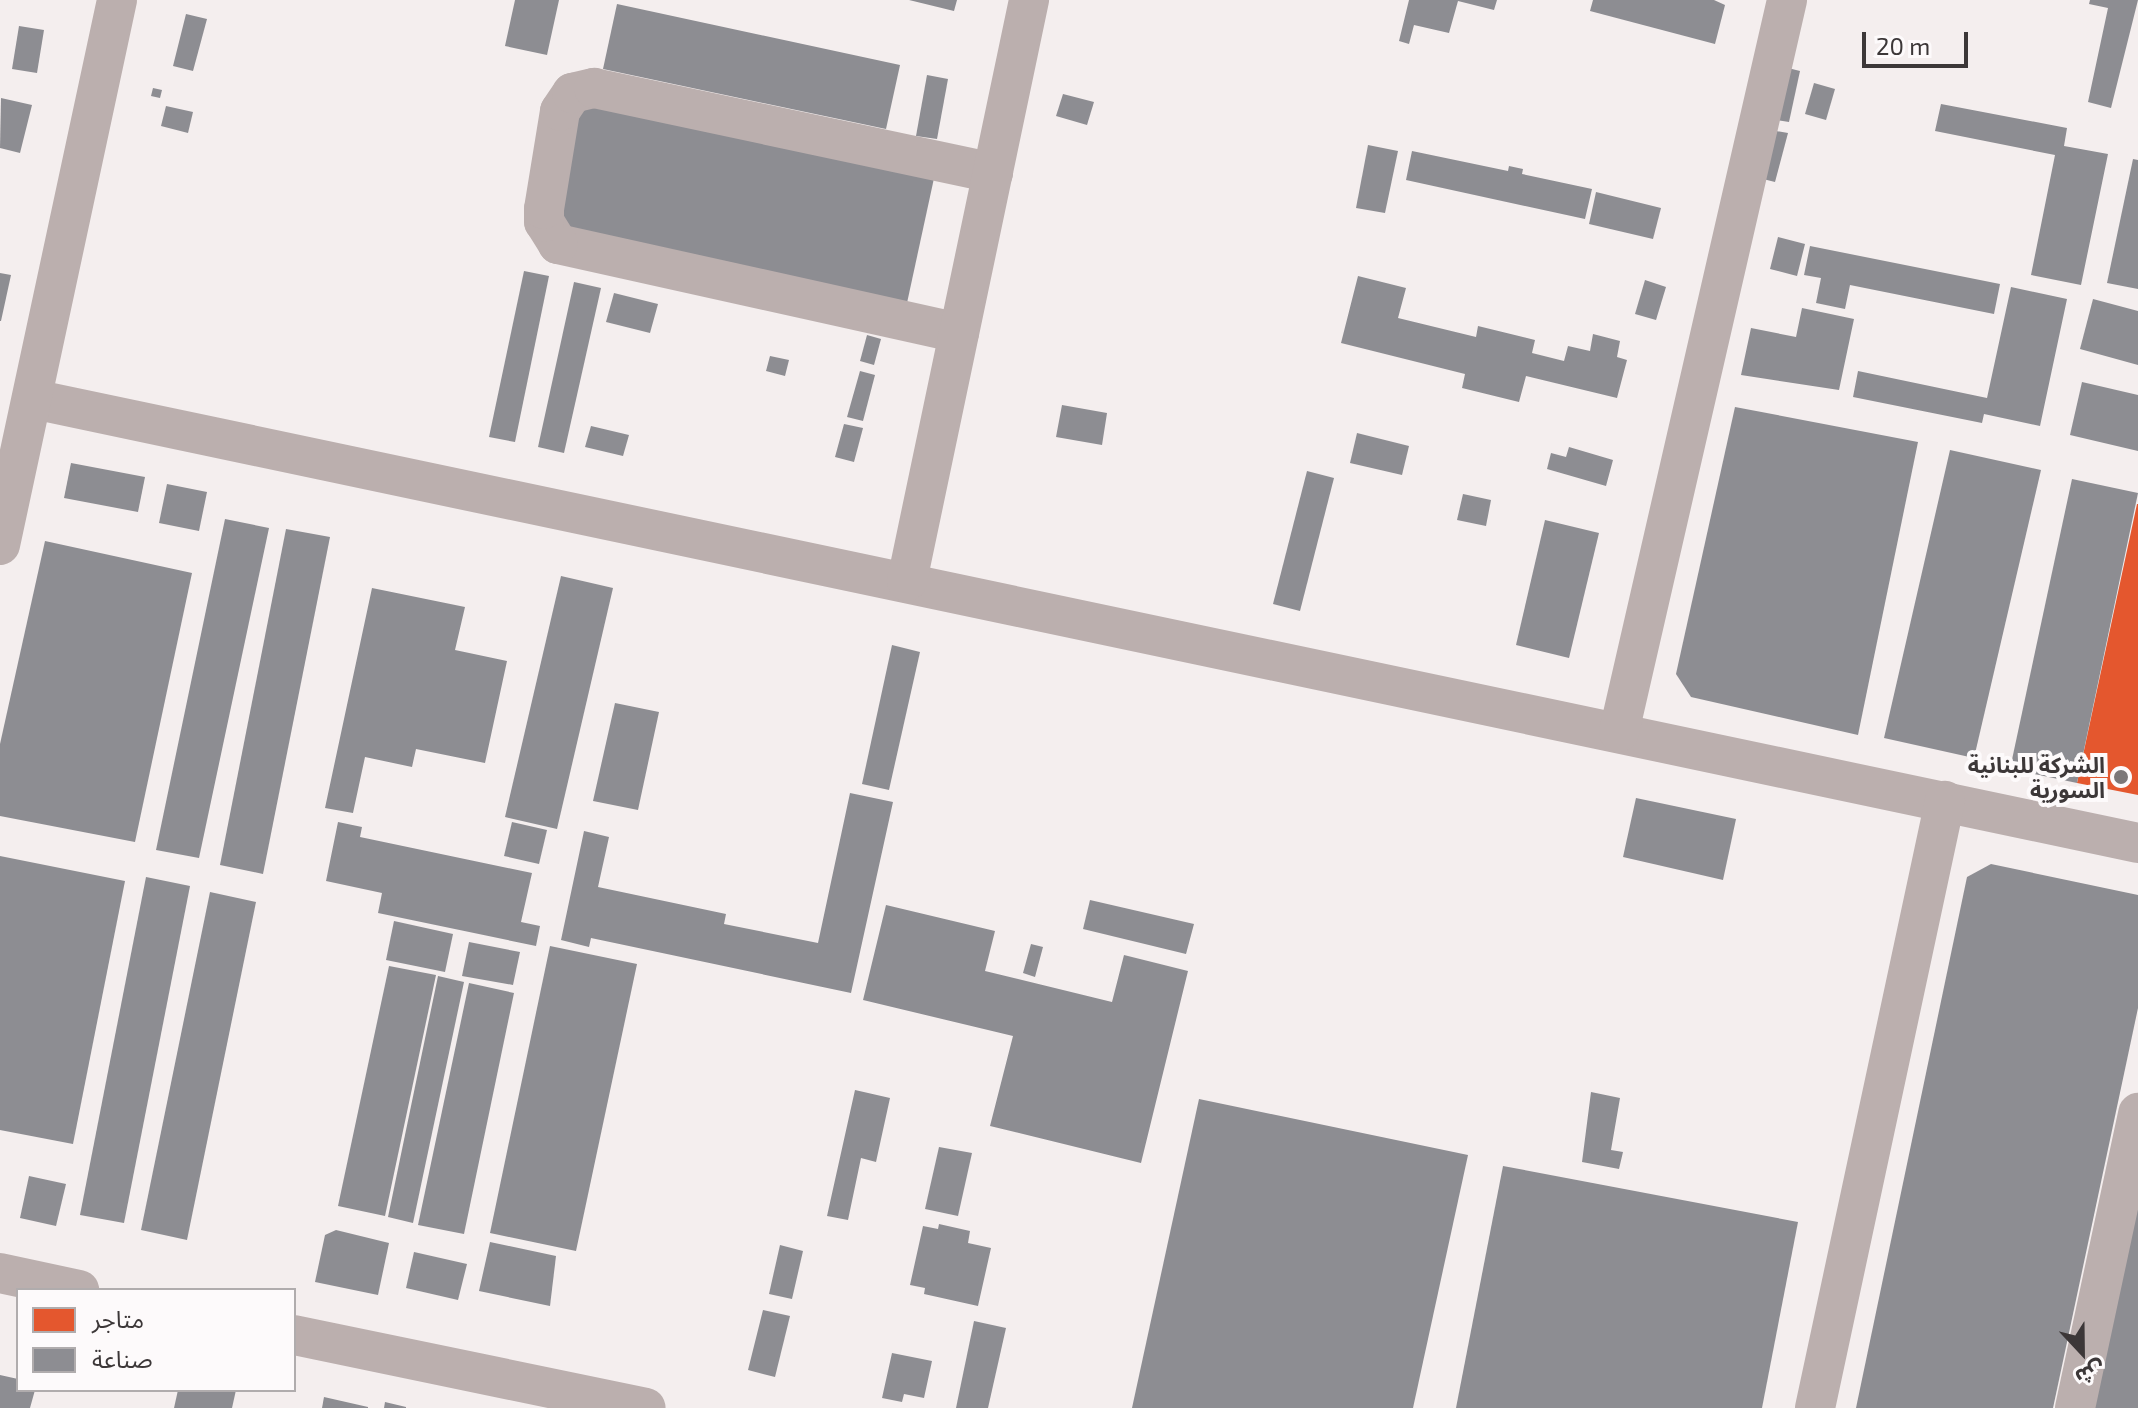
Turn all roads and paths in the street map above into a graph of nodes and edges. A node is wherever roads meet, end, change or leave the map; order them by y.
1 (117, 0) edge
2 (1029, 0) edge
3 (1787, 0) edge
4 (993, 173) junction
5 (959, 333) junction
6 (19, 420) edge
7 (0, 545) edge
8 (907, 581) junction
9 (1619, 732) junction
10 (1945, 801) junction
11 (2138, 843) edge
12 (2138, 1113) edge
13 (0, 1273) edge
14 (70, 1288) edge
15 (296, 1335) edge
16 (645, 1408) edge
17 (1815, 1408) edge
18 (2075, 1408) edge

1 - 6 street
2 - 4 street
3 - 9 street
4 - 5 street
4 - 5 street
5 - 8 street
6 - 7 street
6 - 8 street
8 - 9 street
9 - 10 street
10 - 11 street
10 - 17 street
12 - 18 street
13 - 14 street
15 - 16 street

